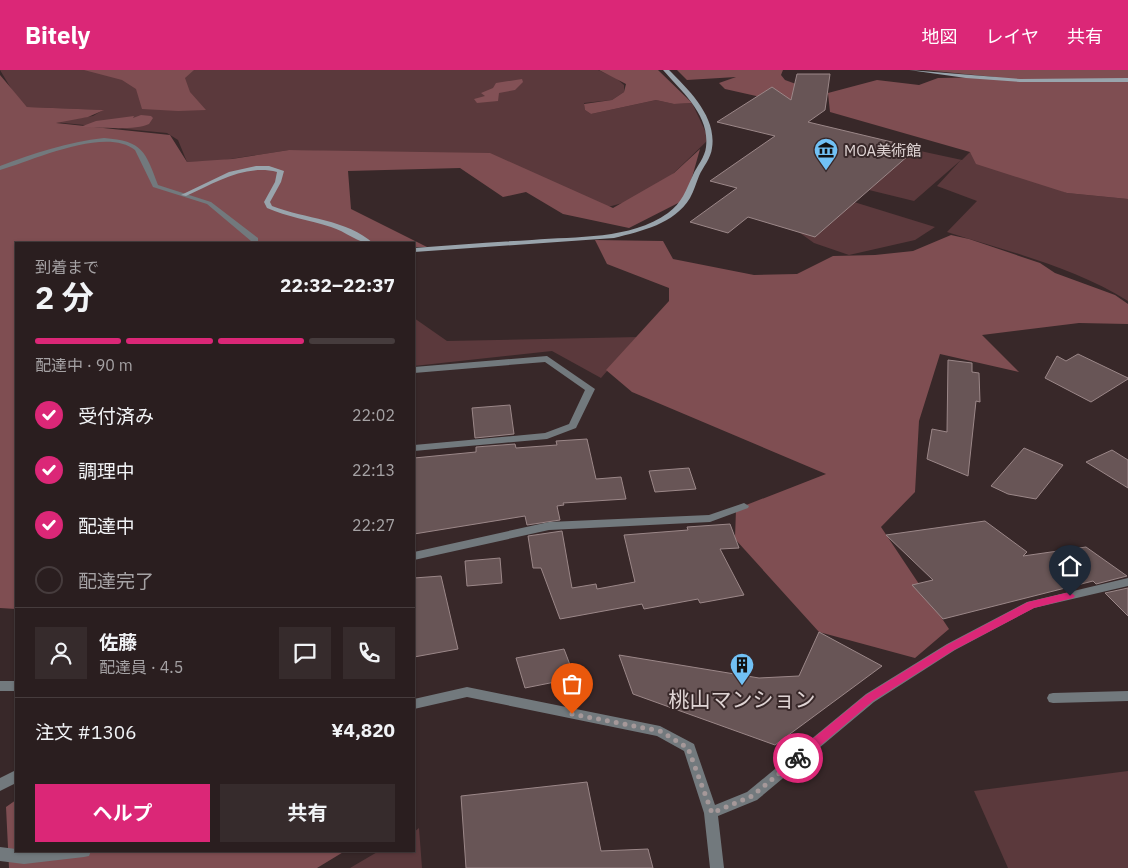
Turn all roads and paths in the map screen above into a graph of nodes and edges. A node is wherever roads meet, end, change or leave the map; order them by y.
1 (666, 70) edge
2 (912, 70) edge
3 (1128, 80) edge
4 (0, 168) edge
5 (184, 195) junction
6 (254, 242) edge
7 (368, 242) edge
8 (415, 250) edge
9 (415, 370) edge
10 (415, 448) edge
11 (744, 506) dead end
12 (415, 556) edge
13 (1128, 582) edge
14 (0, 686) edge
15 (15, 686) edge
16 (1128, 696) edge
17 (1053, 698) dead end
18 (415, 704) edge
19 (15, 777) edge
20 (0, 786) edge
21 (712, 813) junction
22 (74, 852) edge
23 (0, 854) edge
24 (717, 868) edge

1 - 8 street
2 - 3 street
4 - 5 street
5 - 6 street
5 - 7 street
9 - 10 street
11 - 12 street
13 - 21 street
14 - 15 street
16 - 17 street
18 - 21 street
19 - 20 street
21 - 24 street
22 - 23 street

